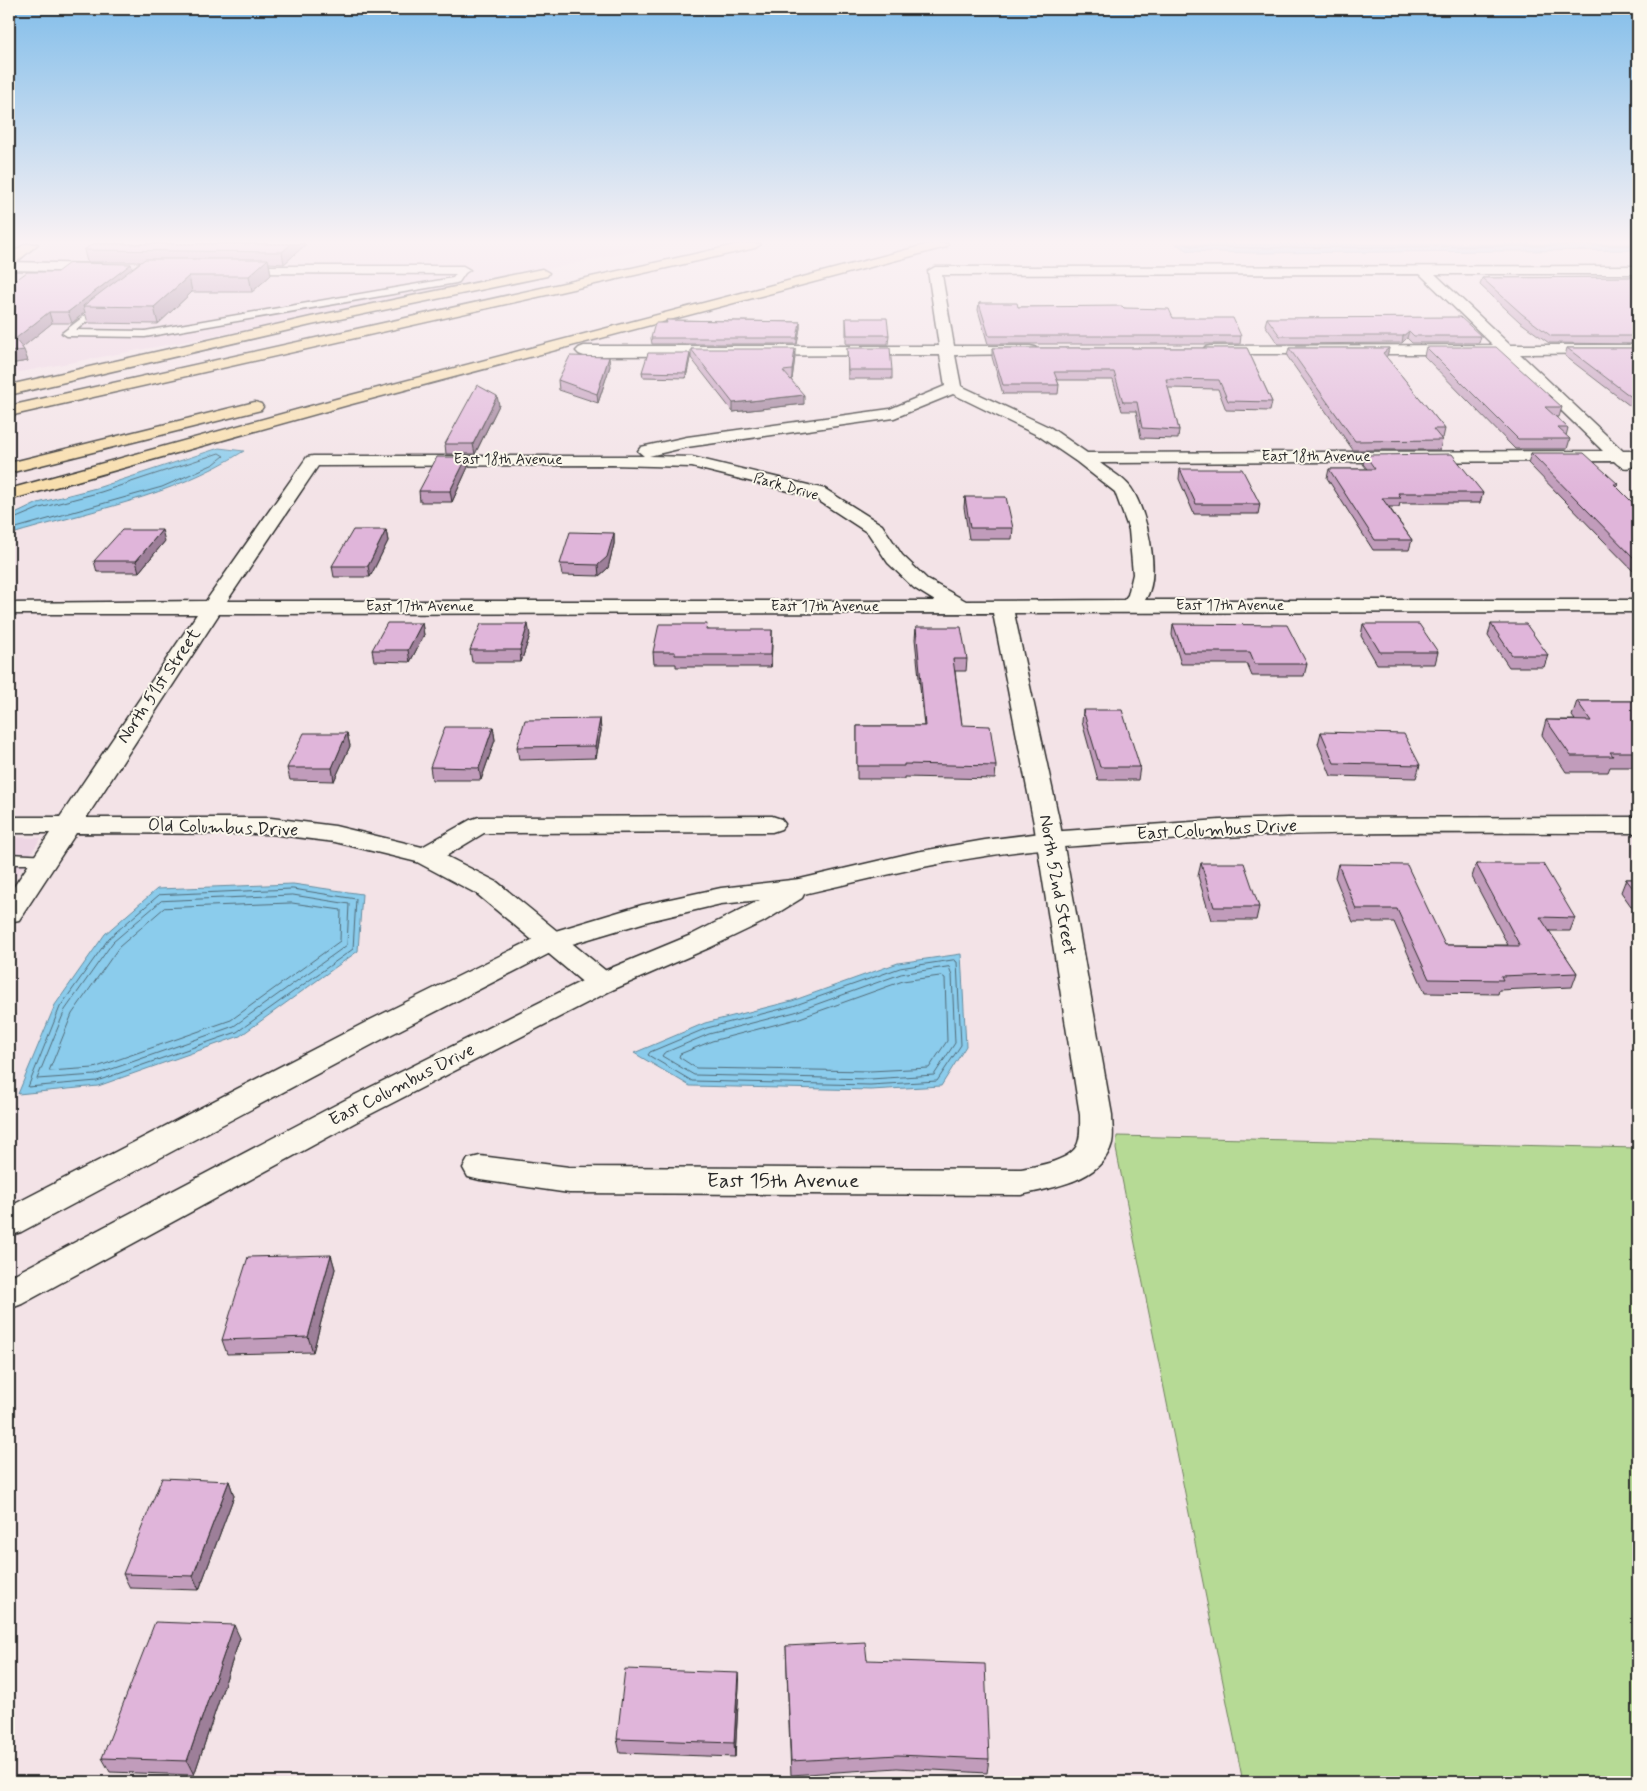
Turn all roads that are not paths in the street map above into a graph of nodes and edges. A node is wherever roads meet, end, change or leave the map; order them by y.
1 (74, 328) edge
2 (182, 328) edge
3 (282, 328) edge
4 (382, 328) edge
5 (568, 328) edge
6 (623, 328) edge
7 (944, 328) edge
8 (1485, 328) edge
9 (507, 343) dead end
10 (1508, 349) junction
11 (1638, 349) edge
12 (948, 350) junction
13 (1048, 350) edge
14 (1198, 350) edge
15 (584, 351) dead end
16 (953, 388) junction
17 (9, 390) edge
18 (274, 403) dead end
19 (9, 411) edge
20 (687, 442) junction
21 (1620, 456) junction
22 (1638, 456) edge
23 (1083, 458) junction
24 (612, 460) junction
25 (314, 462) joint
26 (692, 462) junction
27 (9, 468) edge
28 (1638, 474) edge
29 (9, 495) edge
30 (961, 606) junction
31 (1002, 606) junction
32 (1130, 606) junction
33 (1638, 606) edge
34 (12, 608) dead end
35 (212, 608) junction
36 (772, 824) dead end
37 (9, 825) edge
38 (67, 825) junction
39 (1638, 825) edge
40 (1049, 840) junction
41 (426, 856) junction
42 (9, 859) edge
43 (44, 860) junction
44 (800, 887) junction
45 (9, 914) edge
46 (552, 942) junction
47 (602, 983) junction
48 (1083, 1161) joint
49 (480, 1168) dead end
50 (9, 1223) edge
51 (9, 1294) edge

1 - 2 lane
3 - 17 main road
4 - 19 main road
5 - 9 main road
6 - 29 main road
7 - 12 street
8 - 10 street
10 - 11 street
10 - 14 street
10 - 21 street
12 - 13 street
12 - 15 street
12 - 16 street
16 - 20 street
16 - 23 street
18 - 27 main road
20 - 24 street
20 - 26 street
21 - 22 street, East 18th Avenue
21 - 23 street, East 18th Avenue
21 - 28 street
23 - 32 street
24 - 25 street, East 18th Avenue
24 - 26 street, Park Drive
25 - 35 street, North 51st Street
26 - 30 street, Park Drive
30 - 31 street, East 17th Avenue
30 - 35 street, East 17th Avenue
31 - 32 street, East 17th Avenue
31 - 40 street, North 52nd Street
32 - 33 street, East 17th Avenue
34 - 35 street, East 17th Avenue
35 - 38 street, North 51st Street
36 - 41 street
37 - 38 street, Old Columbus Drive
38 - 41 street, Old Columbus Drive
38 - 43 street, North 51st Street
39 - 40 street, East Columbus Drive
40 - 44 street, East Columbus Drive
40 - 48 street, North 52nd Street
41 - 46 street, Old Columbus Drive
42 - 43 lane
43 - 45 street, North 51st Street
44 - 46 street, East Columbus Drive
44 - 47 street, East Columbus Drive
46 - 47 street, Old Columbus Drive
46 - 50 street, East Columbus Drive
47 - 51 street, East Columbus Drive
48 - 49 street, East 15th Avenue

